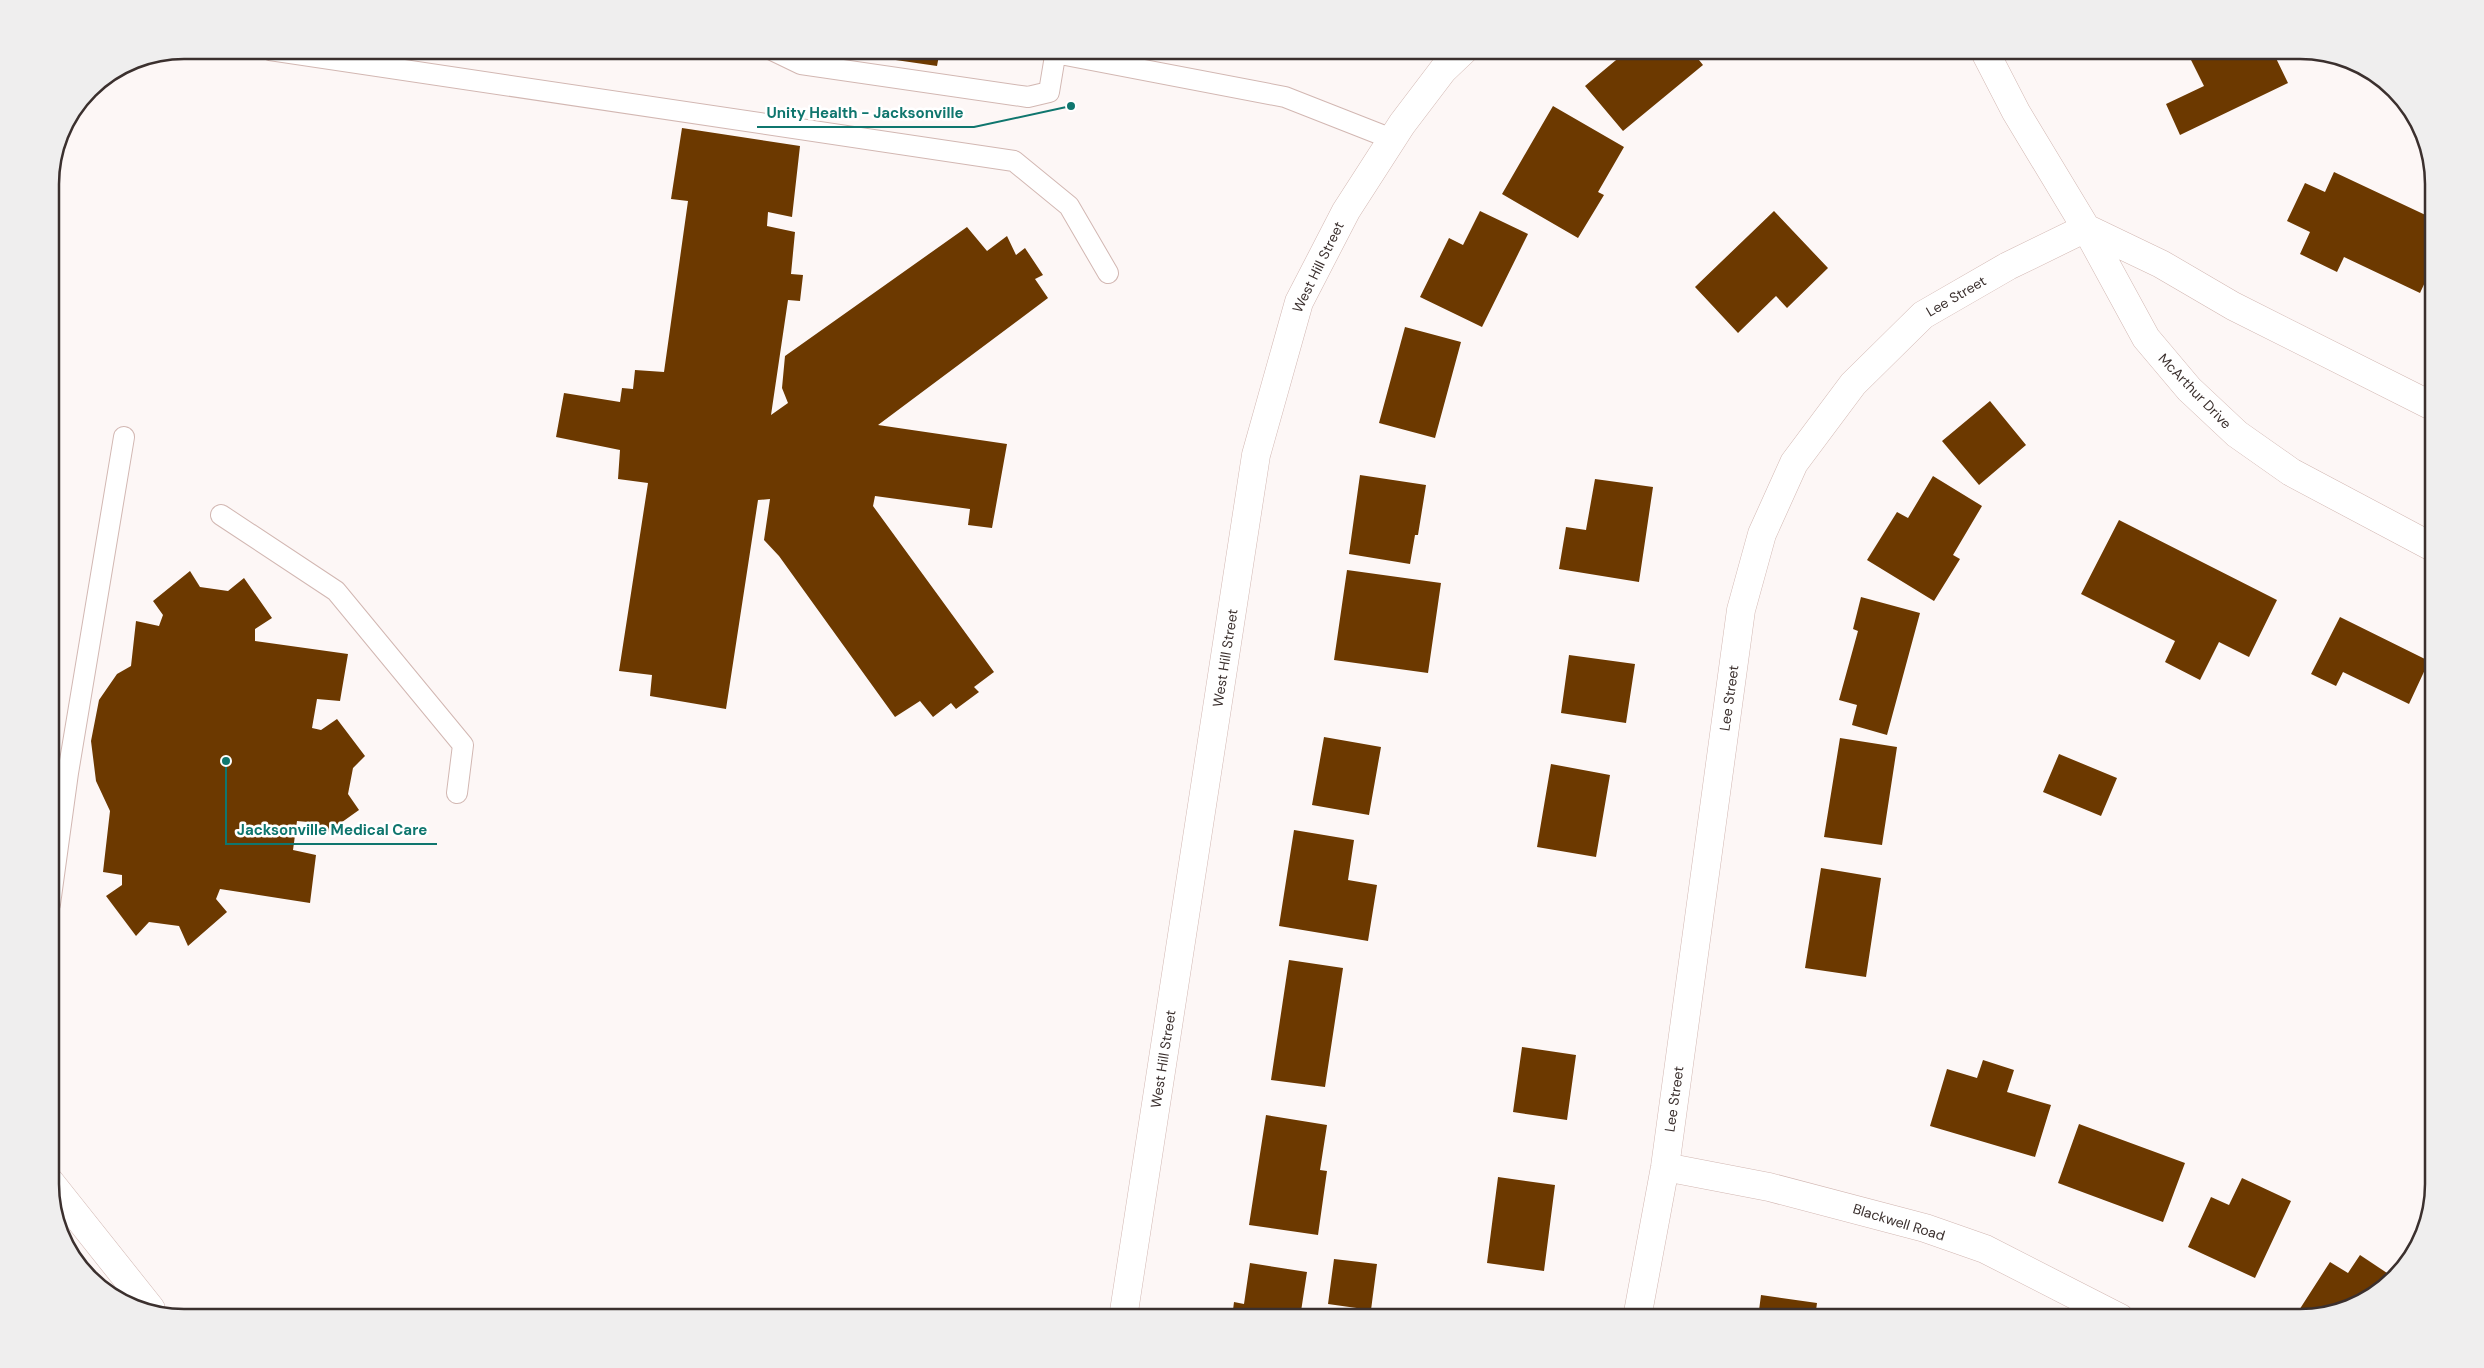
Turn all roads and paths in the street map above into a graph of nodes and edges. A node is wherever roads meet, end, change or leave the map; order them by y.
1 (331, 59) edge
2 (791, 59) edge
3 (1054, 59) edge
4 (1095, 59) edge
5 (1455, 59) edge
6 (1989, 59) edge
7 (1392, 139) junction
8 (2086, 228) junction
9 (1108, 273) dead end
10 (2425, 403) edge
11 (124, 437) dead end
12 (221, 515) dead end
13 (2425, 543) edge
14 (456, 793) dead end
15 (59, 838) edge
16 (1665, 1168) junction
17 (59, 1194) edge
18 (147, 1304) edge
19 (1124, 1309) edge
20 (1639, 1309) edge
21 (2102, 1309) edge

1 - 9 lane
2 - 3 lane
4 - 7 lane
5 - 7 street, West Hill Street
6 - 8 street, McArthur Drive
7 - 19 street, West Hill Street
8 - 10 street
8 - 13 street, McArthur Drive
8 - 16 street, Lee Street
11 - 15 lane
12 - 14 lane
16 - 20 street, Lee Street
16 - 21 street, Blackwell Road
17 - 18 street

